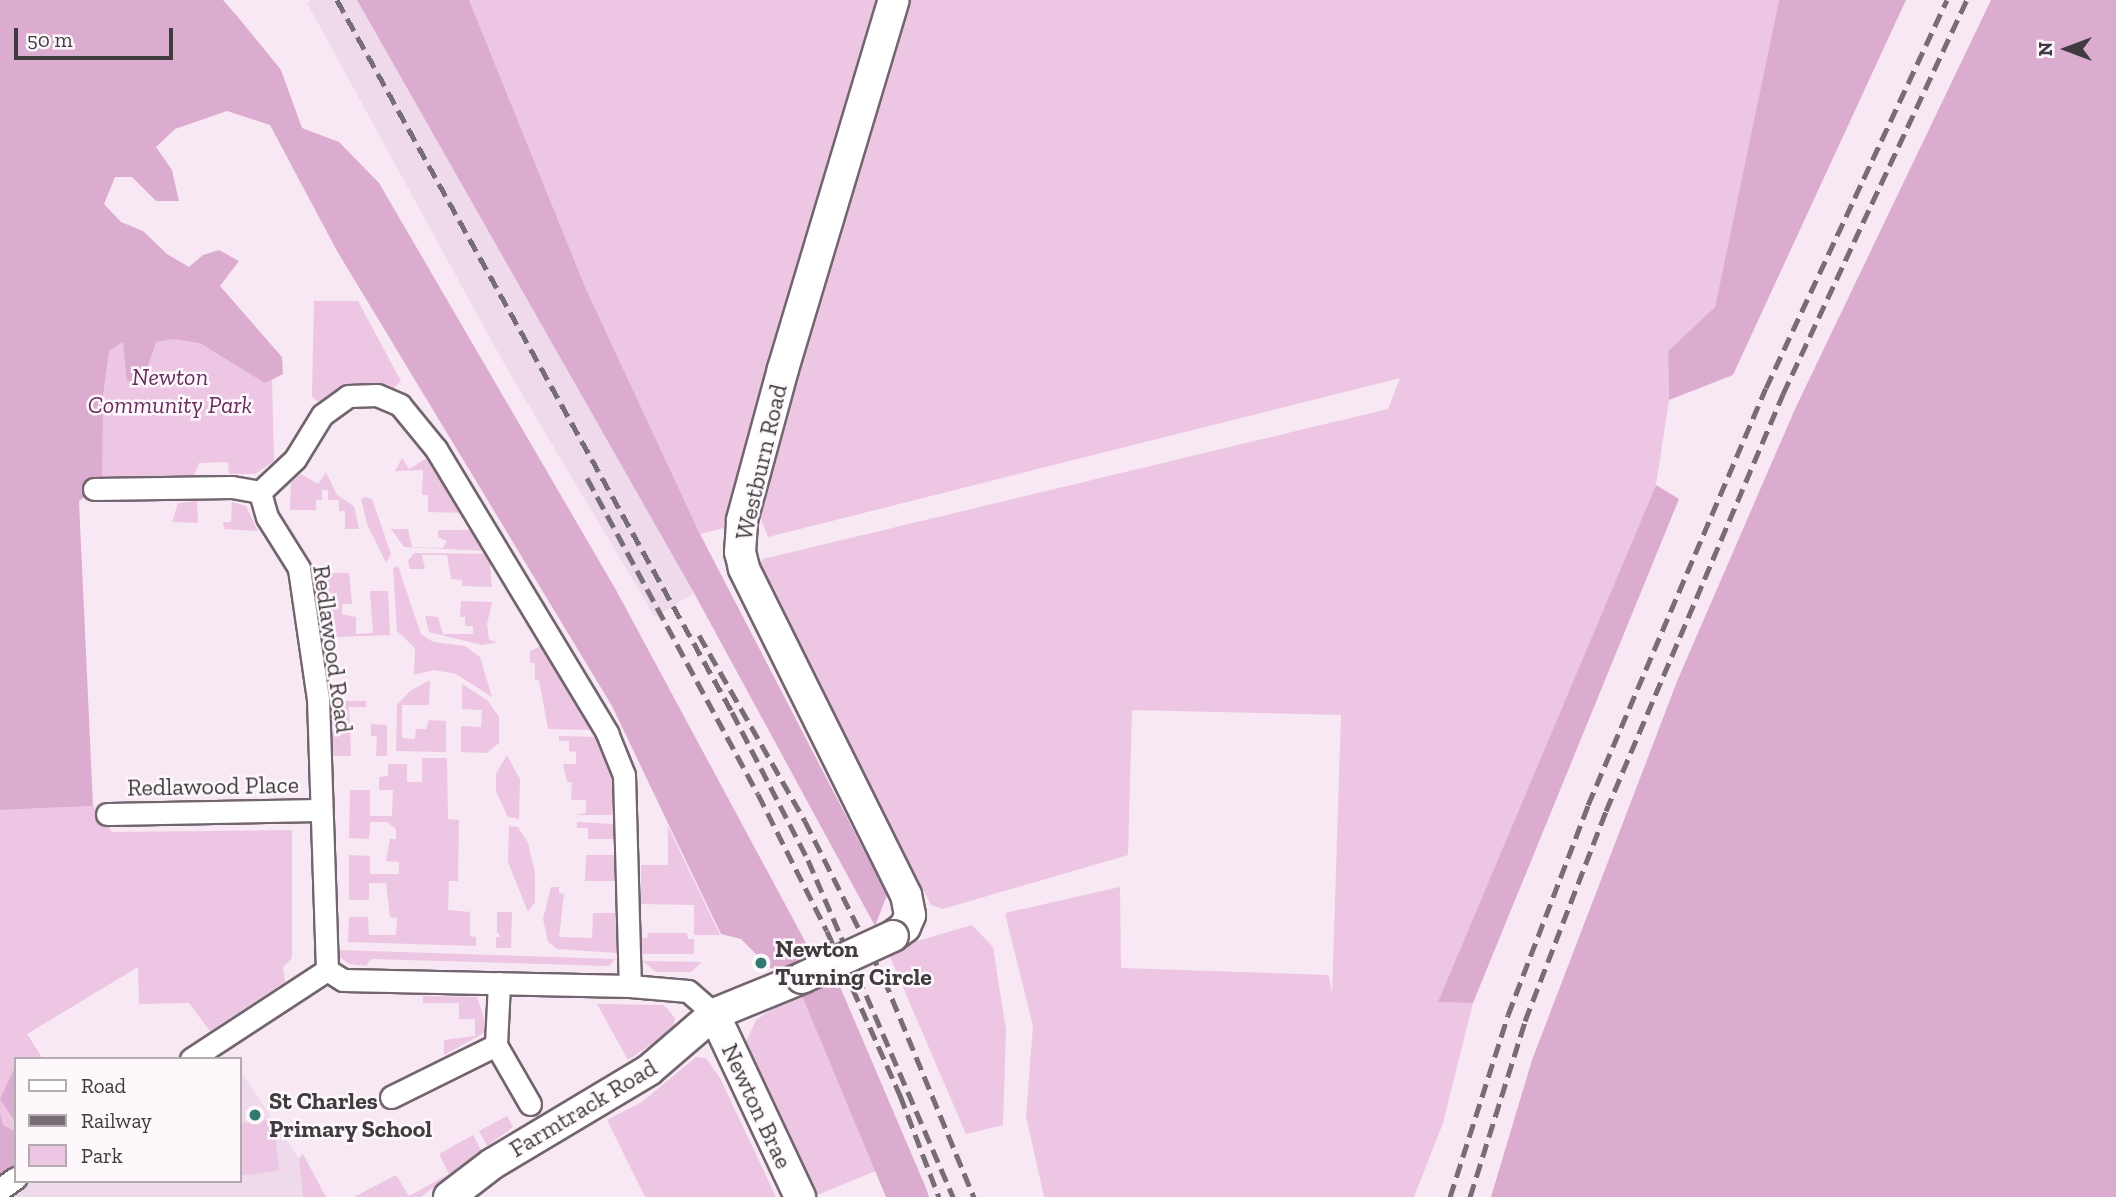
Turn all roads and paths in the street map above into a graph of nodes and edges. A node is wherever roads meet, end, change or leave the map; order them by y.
1 (894, 0) edge
2 (94, 489) dead end
3 (260, 492) junction
4 (321, 810) junction
5 (107, 814) dead end
6 (327, 970) junction
7 (499, 983) junction
8 (629, 986) junction
9 (714, 1014) junction
10 (496, 1045) junction
11 (194, 1057) edge
12 (391, 1097) dead end
13 (530, 1104) dead end
14 (449, 1197) edge
15 (800, 1197) edge

1 - 9 street, Westburn Road, bridge
2 - 3 street
3 - 4 street, Redlawood Road
3 - 8 street
4 - 5 street, Redlawood Place
4 - 6 street, Redlawood Road
6 - 7 street
6 - 11 street
7 - 8 street
7 - 10 street
8 - 9 street
9 - 14 street, Farmtrack Road
9 - 15 street, Newton Brae
10 - 12 street
10 - 13 street

